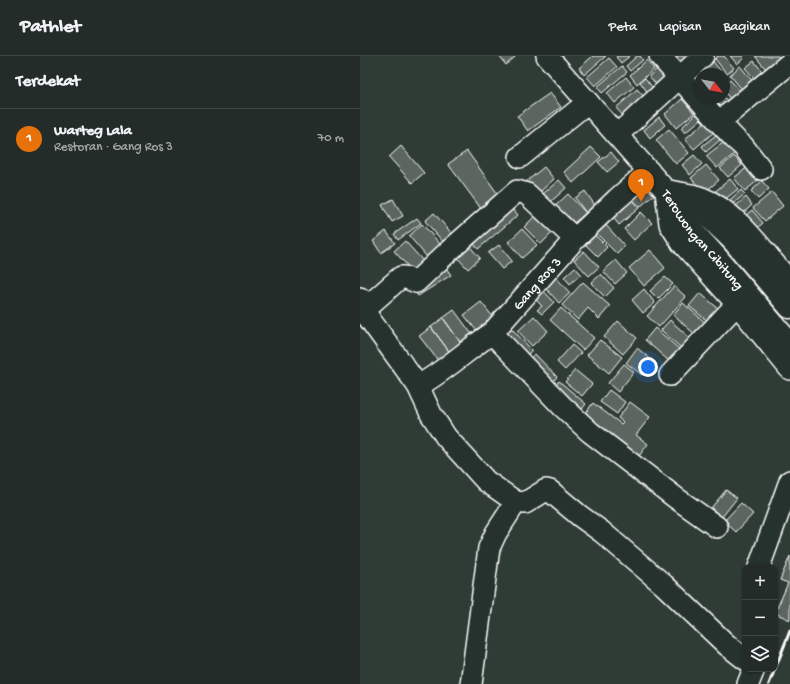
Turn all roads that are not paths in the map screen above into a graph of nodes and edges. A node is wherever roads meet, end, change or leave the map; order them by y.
1 (547, 56) edge
2 (660, 56) edge
3 (703, 56) edge
4 (790, 63) edge
5 (679, 78) junction
6 (588, 102) junction
7 (720, 122) junction
8 (617, 135) junction
9 (520, 157) dead end
10 (761, 170) dead end
11 (649, 171) junction
12 (666, 191) junction
13 (575, 239) junction
14 (786, 269) edge
15 (737, 304) junction
16 (361, 307) edge
17 (790, 307) edge
18 (492, 333) junction
19 (790, 344) edge
20 (790, 369) edge
21 (670, 375) dead end
22 (418, 386) junction
23 (790, 481) edge
24 (516, 502) junction
25 (717, 527) dead end
26 (760, 564) edge
27 (742, 657) edge
28 (753, 672) edge
29 (472, 684) edge
30 (748, 684) edge

1 - 6 street
2 - 5 street
3 - 5 street
4 - 7 street
5 - 7 street
5 - 8 street
6 - 8 street
6 - 9 street
7 - 10 street
8 - 11 street
11 - 12 street
11 - 13 street, Gang Ros 3
12 - 14 street
12 - 15 street
12 - 17 main road, Terowongan Cibitung
12 - 19 main road, Terowongan Cibitung
13 - 16 street
13 - 18 street, Gang Ros 3
15 - 20 street
15 - 21 street
16 - 22 street
18 - 22 street, Gang Ros 3
18 - 25 street
22 - 24 street
23 - 26 street
24 - 27 street
24 - 29 street
28 - 30 street

